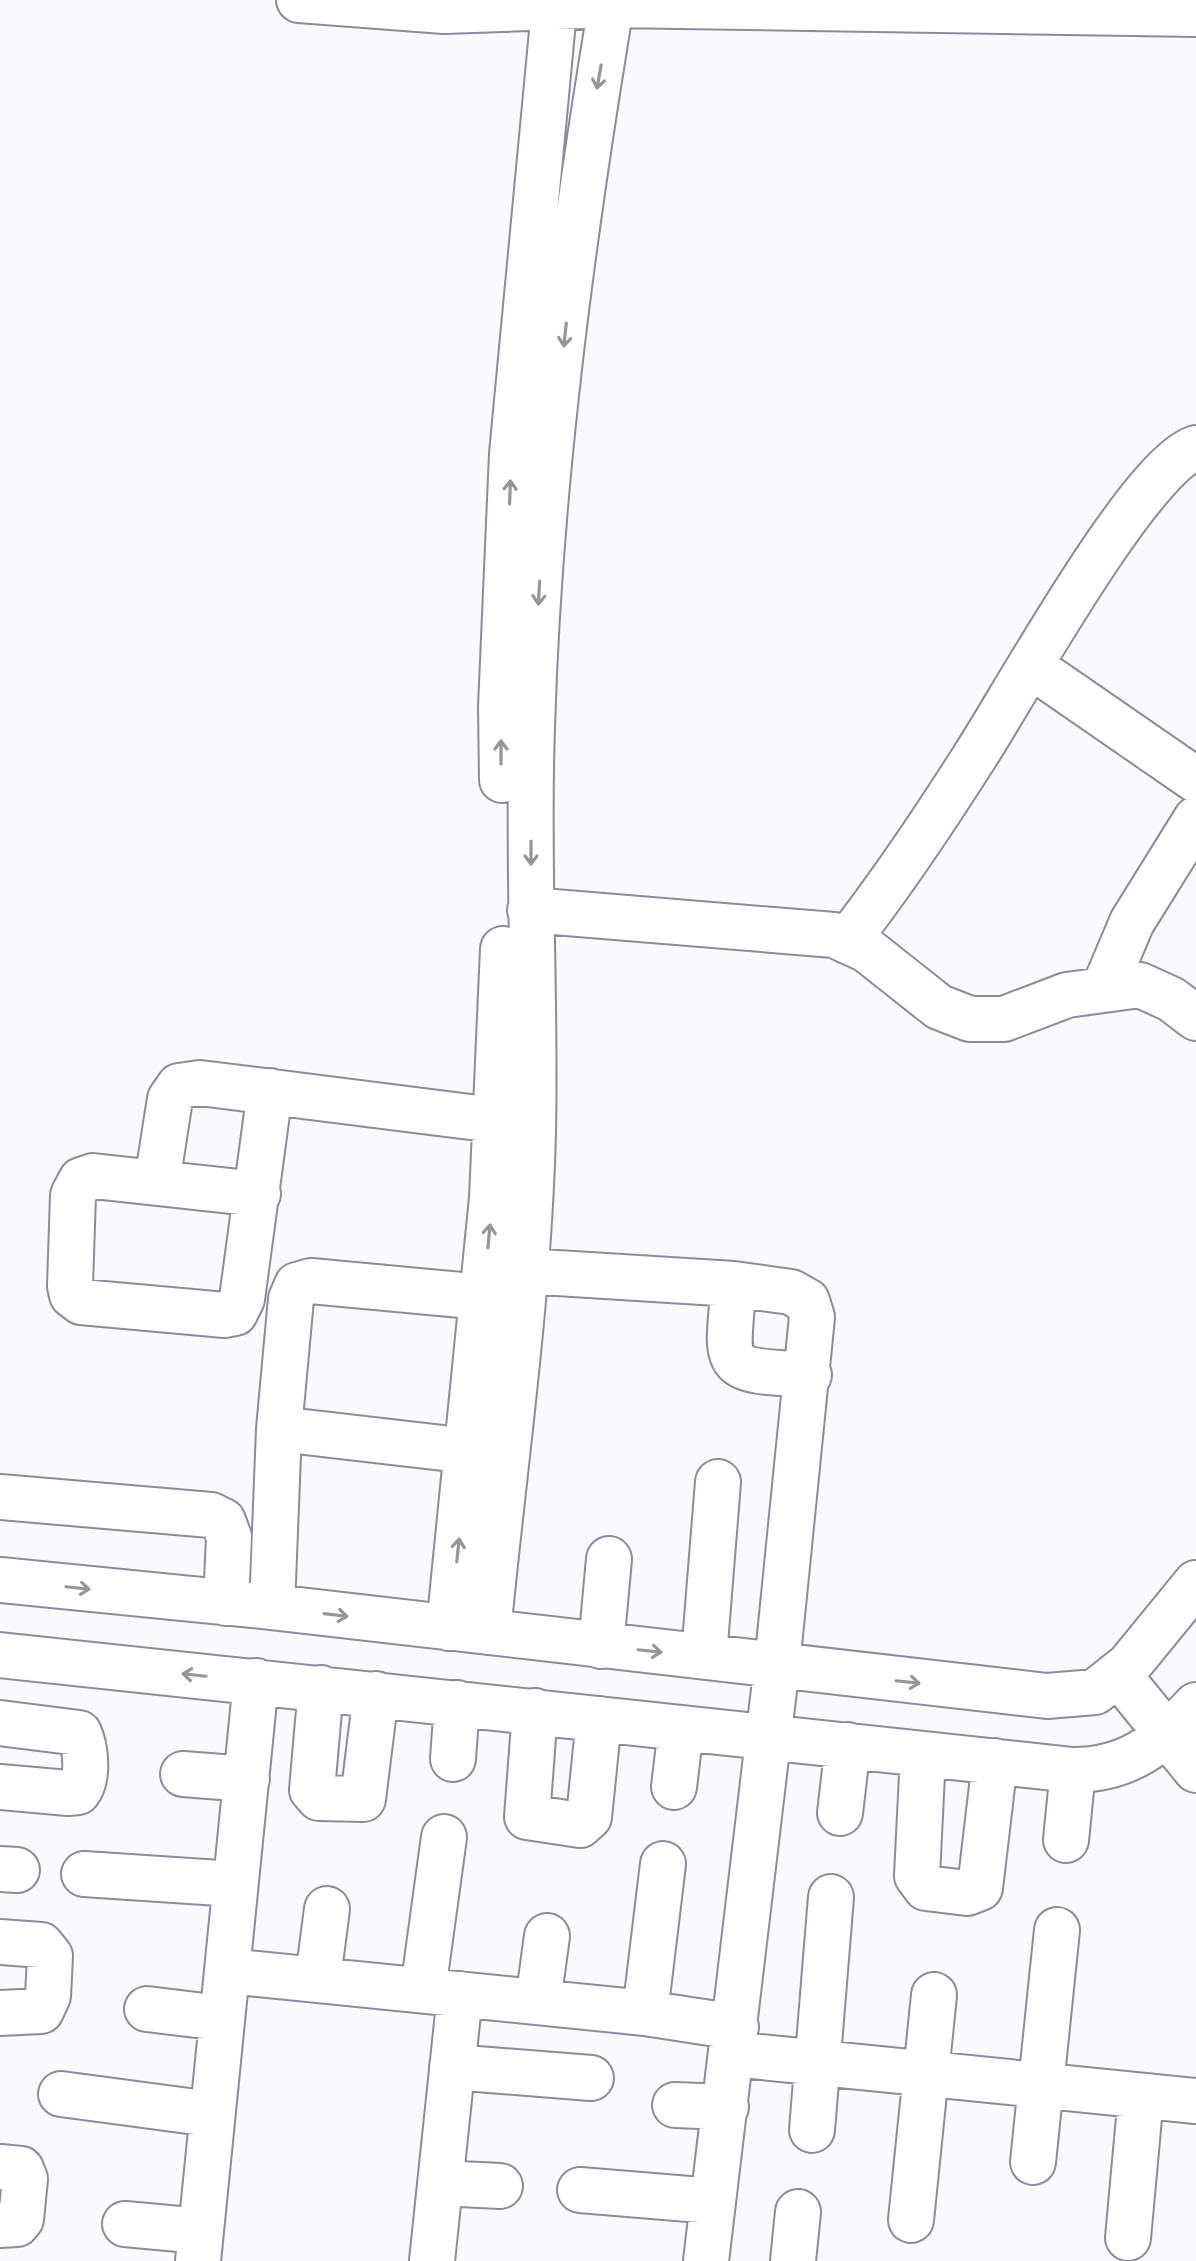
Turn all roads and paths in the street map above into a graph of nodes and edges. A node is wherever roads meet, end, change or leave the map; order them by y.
1 (299, 0) edge
2 (555, 3) edge
3 (611, 3) edge
4 (1196, 14) edge
5 (1196, 448) edge
6 (1031, 666) junction
7 (1196, 780) edge
8 (1196, 819) edge
9 (530, 910) junction
10 (847, 941) junction
11 (1104, 988) junction
12 (1196, 1018) edge
13 (270, 1091) junction
14 (494, 1120) junction
15 (157, 1182) junction
16 (258, 1194) junction
17 (525, 1271) junction
18 (734, 1284) junction
19 (483, 1297) junction
20 (809, 1375) junction
21 (279, 1429) junction
22 (469, 1451) junction
23 (718, 1482) dead end
24 (0, 1497) edge
25 (609, 1559) dead end
26 (0, 1580) edge
27 (1196, 1583) edge
28 (226, 1603) junction
29 (272, 1607) junction
30 (469, 1630) junction
31 (601, 1646) junction
32 (0, 1655) edge
33 (704, 1656) junction
34 (777, 1665) junction
35 (1118, 1674) junction
36 (256, 1681) junction
37 (321, 1688) junction
38 (376, 1694) junction
39 (457, 1703) junction
40 (535, 1711) junction
41 (599, 1719) junction
42 (1183, 1719) edge
43 (0, 1723) edge
44 (681, 1728) junction
45 (769, 1738) junction
46 (848, 1745) junction
47 (923, 1754) junction
48 (453, 1759) dead end
49 (995, 1761) junction
50 (1073, 1770) junction
51 (1196, 1770) edge
52 (183, 1774) dead end
53 (247, 1779) junction
54 (0, 1787) edge
55 (674, 1787) dead end
56 (840, 1813) dead end
57 (444, 1837) dead end
58 (1066, 1840) dead end
59 (663, 1864) dead end
60 (84, 1874) dead end
61 (235, 1884) junction
62 (831, 1897) dead end
63 (327, 1909) dead end
64 (1057, 1930) dead end
65 (547, 1936) dead end
66 (0, 1942) edge
67 (227, 1971) junction
68 (318, 1978) junction
69 (442, 1992) junction
70 (934, 1995) dead end
71 (538, 2002) junction
72 (147, 2009) dead end
73 (0, 2013) edge
74 (645, 2013) junction
75 (221, 2018) junction
76 (734, 2040) junction
77 (817, 2064) junction
78 (452, 2067) junction
79 (926, 2075) junction
80 (591, 2078) dead end
81 (1040, 2086) junction
82 (61, 2094) dead end
83 (1141, 2096) junction
84 (1196, 2101) edge
85 (675, 2105) dead end
86 (726, 2107) junction
87 (211, 2114) junction
88 (812, 2130) dead end
89 (1033, 2162) dead end
90 (0, 2167) edge
91 (440, 2183) junction
92 (500, 2186) dead end
93 (580, 2190) dead end
94 (713, 2201) junction
95 (798, 2212) dead end
96 (911, 2220) dead end
97 (125, 2224) dead end
98 (0, 2225) edge
99 (1128, 2238) dead end
100 (199, 2246) edge
101 (432, 2261) edge
102 (706, 2261) edge
103 (793, 2261) edge

1 - 2 lane
2 - 3 lane
14 -> 2 lane
3 - 4 lane
3 -> 9 lane
5 - 6 lane
6 - 7 lane
6 - 10 lane
8 - 11 lane
9 - 10 lane
9 - 17 lane
10 - 11 lane
11 - 12 lane
13 - 14 lane
13 - 15 lane
13 - 16 lane
19 -> 14 lane
15 - 16 lane
15 - 16 lane
17 - 18 lane
17 - 30 lane
18 - 20 lane
18 - 20 lane
19 - 21 lane
19 - 22 lane
20 - 34 lane
21 - 22 lane
21 - 29 lane
30 -> 22 lane
23 - 33 lane
24 - 28 lane
25 - 31 lane
26 -> 28 lane
27 - 35 lane
28 - 29 lane
29 -> 30 lane
30 - 31 lane
31 -> 33 lane
36 -> 32 lane
33 - 34 lane
34 -> 35 lane
34 - 45 lane
35 - 42 lane
36 - 37 lane
36 - 53 lane
37 - 38 lane
37 - 38 lane
38 - 39 lane
39 - 40 lane
39 - 48 lane
40 - 41 lane
40 - 41 lane
41 - 44 lane
42 - 50 lane
42 - 51 lane
43 - 54 lane
44 - 45 lane
44 - 55 lane
45 - 46 lane
45 - 76 lane
46 - 47 lane
46 - 56 lane
47 - 49 lane
47 - 49 lane
49 - 50 lane
50 - 58 lane
52 - 53 lane
53 - 61 lane
57 - 69 lane
59 - 74 lane
60 - 61 lane
61 - 67 lane
62 - 77 lane
63 - 68 lane
64 - 81 lane
65 - 71 lane
66 - 73 lane
67 - 68 lane
67 - 75 lane
68 - 69 lane
69 - 71 lane
69 - 78 lane
70 - 79 lane
71 - 74 lane
72 - 75 lane
74 - 76 lane
75 - 87 lane
76 - 77 lane
76 - 86 lane
77 - 79 lane
77 - 88 lane
78 - 80 lane
78 - 91 lane
79 - 81 lane
79 - 96 lane
81 - 83 lane
81 - 89 lane
82 - 87 lane
83 - 84 lane
83 - 99 lane
85 - 86 lane
86 - 94 lane
87 - 100 lane
90 - 98 lane
91 - 92 lane
91 - 101 lane
93 - 94 lane
94 - 102 lane
95 - 103 lane
97 - 100 lane

